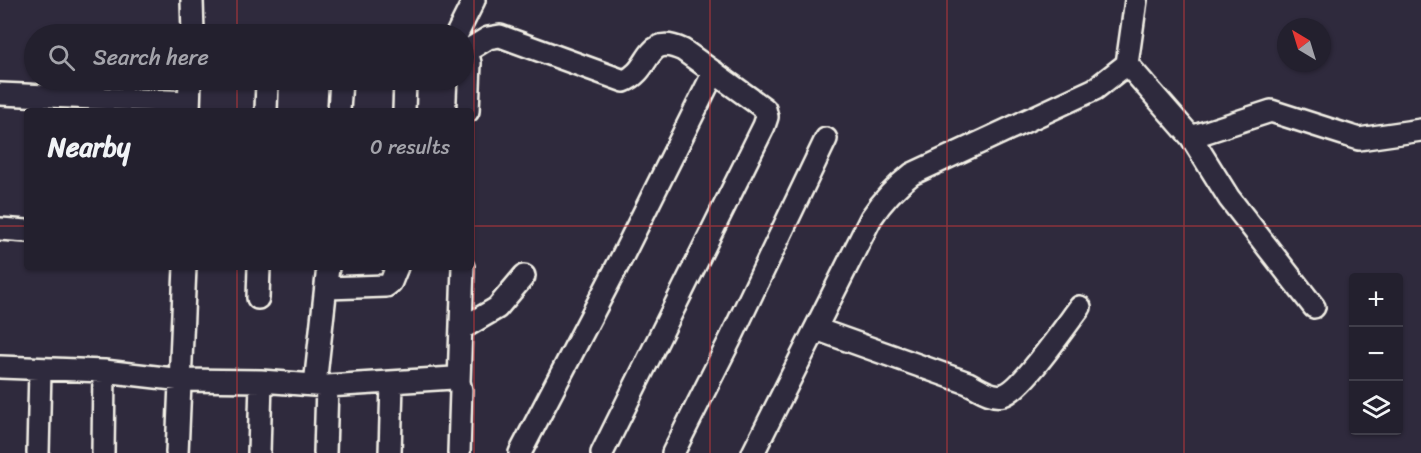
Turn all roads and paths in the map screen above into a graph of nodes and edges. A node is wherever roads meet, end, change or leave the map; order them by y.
1 (192, 0) edge
2 (474, 0) edge
3 (1136, 0) edge
4 (193, 24) edge
5 (468, 24) edge
6 (474, 42) edge
7 (1127, 64) junction
8 (714, 72) junction
9 (190, 90) edge
10 (267, 90) edge
11 (340, 90) edge
12 (405, 90) edge
13 (469, 90) edge
14 (0, 94) edge
15 (189, 107) edge
16 (266, 108) edge
17 (339, 108) edge
18 (404, 108) edge
19 (468, 108) edge
20 (1421, 130) edge
21 (1191, 137) junction
22 (826, 139) dead end
23 (0, 229) edge
24 (24, 231) edge
25 (185, 270) edge
26 (260, 270) edge
27 (396, 270) edge
28 (463, 270) edge
29 (524, 276) dead end
30 (328, 277) edge
31 (258, 298) dead end
32 (1080, 307) dead end
33 (1314, 307) dead end
34 (461, 329) junction
35 (816, 329) junction
36 (0, 367) edge
37 (40, 370) junction
38 (104, 371) junction
39 (182, 380) junction
40 (261, 381) junction
41 (459, 382) junction
42 (392, 383) junction
43 (321, 385) junction
44 (38, 453) edge
45 (103, 453) edge
46 (177, 453) edge
47 (259, 453) edge
48 (325, 453) edge
49 (390, 453) edge
50 (459, 453) edge
51 (520, 453) edge
52 (602, 453) edge
53 (673, 453) edge
54 (753, 453) edge

1 - 4 street
2 - 5 street
3 - 7 street
6 - 8 street
7 - 21 street
7 - 35 street
8 - 51 street
8 - 52 street
9 - 15 street
10 - 16 street
11 - 17 street
12 - 18 street
13 - 19 street
14 - 15 street
20 - 21 street
21 - 33 street
22 - 53 street
23 - 24 street
25 - 39 street
26 - 31 street
27 - 30 street
28 - 34 street
29 - 34 street
30 - 43 street
32 - 35 street
34 - 41 street
35 - 54 street
36 - 37 street
37 - 38 street
37 - 44 street
38 - 39 street
38 - 45 street
39 - 40 street
39 - 46 street
40 - 43 street
40 - 47 street
41 - 42 street
41 - 50 street
42 - 43 street
42 - 49 street
43 - 48 street

